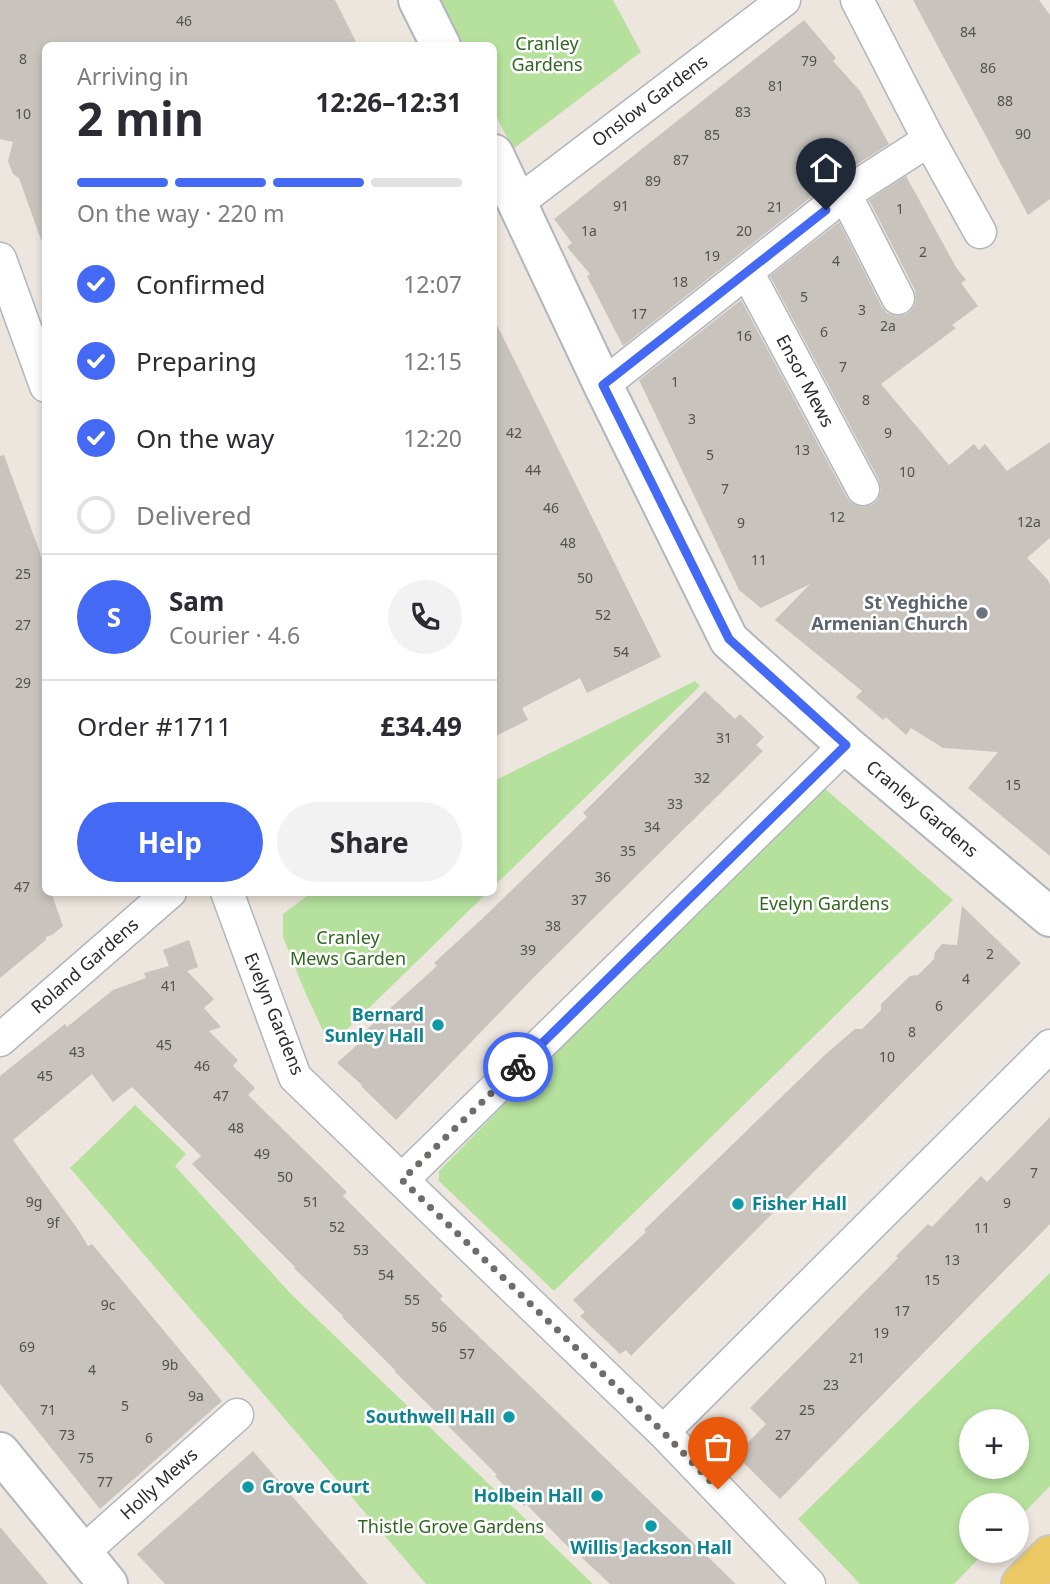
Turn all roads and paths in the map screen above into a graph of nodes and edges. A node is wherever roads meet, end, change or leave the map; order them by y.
1 (418, 0) edge
2 (784, 0) edge
3 (857, 0) edge
4 (439, 42) edge
5 (929, 140) junction
6 (497, 160) edge
7 (845, 194) junction
8 (517, 203) junction
9 (980, 232) dead end
10 (0, 259) edge
11 (747, 272) junction
12 (898, 298) dead end
13 (42, 375) edge
14 (603, 385) junction
15 (863, 489) dead end
16 (846, 745) junction
17 (165, 896) edge
18 (228, 896) edge
19 (1050, 917) edge
20 (0, 1041) edge
21 (1050, 1046) edge
22 (402, 1180) junction
23 (237, 1415) dead end
24 (663, 1432) junction
25 (0, 1451) edge
26 (82, 1553) junction
27 (1050, 1555) edge
28 (108, 1584) edge
29 (809, 1584) edge
30 (1021, 1584) edge

1 - 4 street
2 - 8 street, Onslow Gardens
3 - 5 street
5 - 7 street
5 - 9 street
6 - 8 street, Cranley Gardens
7 - 11 street
7 - 12 street
8 - 14 street, Cranley Gardens
10 - 13 street
11 - 14 street
11 - 15 street, Ensor Mews
14 - 16 street, Cranley Gardens
16 - 19 street, Cranley Gardens
16 - 22 street
17 - 20 street, Roland Gardens
18 - 22 street, Evelyn Gardens
21 - 24 street
22 - 24 street, Evelyn Gardens
23 - 26 street, Holly Mews
24 - 29 street, Evelyn Gardens
25 - 26 street
26 - 28 street
27 - 30 main road

